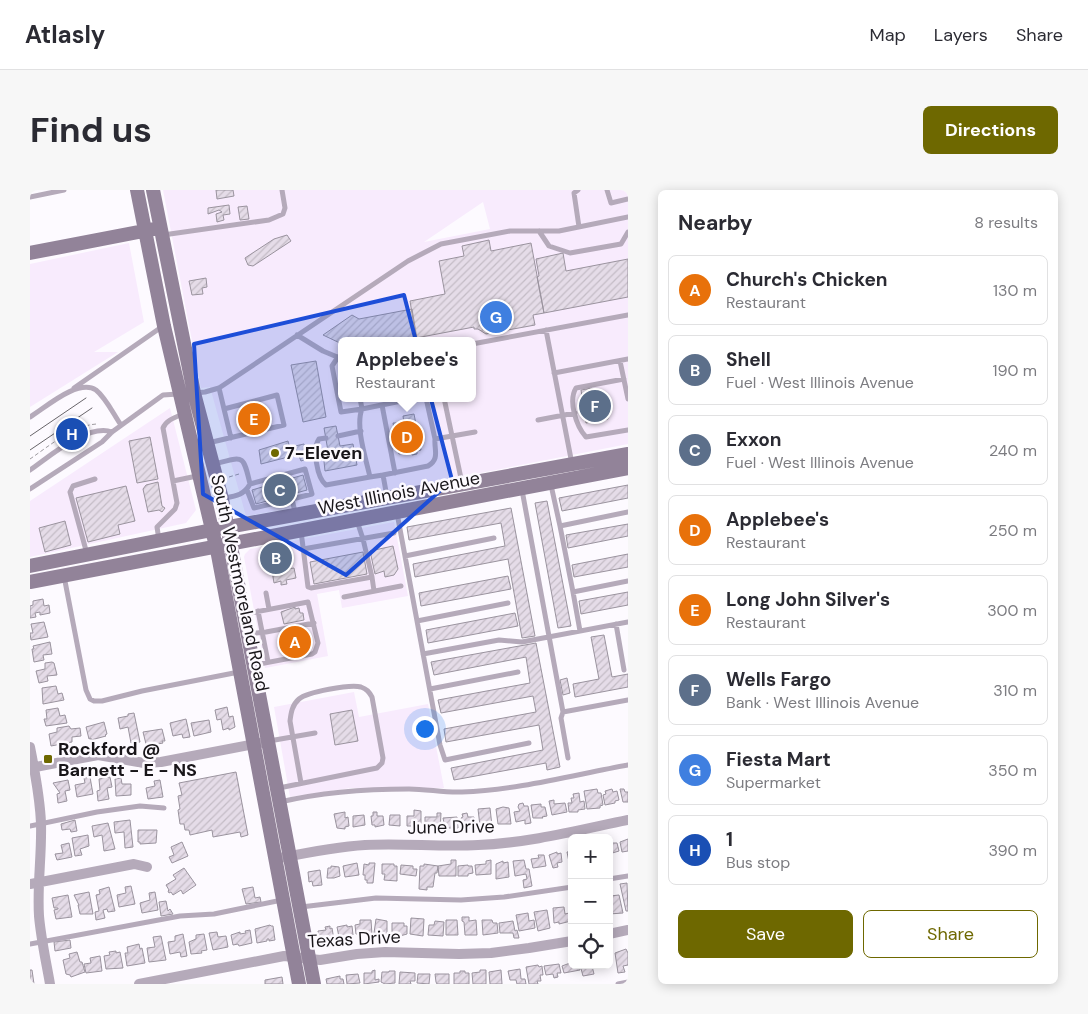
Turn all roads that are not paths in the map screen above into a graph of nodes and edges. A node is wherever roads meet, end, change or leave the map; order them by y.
1 (64, 190) edge
2 (137, 190) edge
3 (153, 190) edge
4 (282, 190) edge
5 (578, 190) edge
6 (607, 190) edge
7 (30, 197) edge
8 (628, 200) edge
9 (628, 216) edge
10 (579, 227) junction
11 (145, 231) junction
12 (538, 231) junction
13 (161, 232) junction
14 (628, 232) edge
15 (30, 253) edge
16 (628, 314) edge
17 (164, 326) junction
18 (546, 330) junction
19 (297, 335) junction
20 (476, 343) edge
21 (338, 357) edge
22 (628, 359) edge
23 (338, 360) edge
24 (620, 360) junction
25 (554, 373) junction
26 (624, 379) junction
27 (219, 388) junction
28 (71, 390) junction
29 (194, 393) junction
30 (179, 394) junction
31 (338, 397) edge
32 (628, 399) edge
33 (339, 402) edge
34 (361, 402) edge
35 (397, 402) edge
36 (427, 402) edge
37 (445, 402) edge
38 (382, 405) junction
39 (224, 409) junction
40 (362, 409) junction
41 (575, 413) junction
42 (184, 414) junction
43 (562, 416) junction
44 (30, 417) edge
45 (538, 420) dead end
46 (121, 425) junction
47 (628, 430) edge
48 (361, 431) junction
49 (112, 432) junction
50 (475, 432) dead end
51 (338, 436) dead end
52 (452, 436) junction
53 (231, 438) junction
54 (326, 438) dead end
55 (435, 439) junction
56 (207, 444) junction
57 (628, 454) edge
58 (213, 464) junction
59 (572, 464) junction
60 (628, 468) edge
61 (30, 470) edge
62 (395, 473) junction
63 (383, 475) junction
64 (198, 476) junction
65 (370, 477) junction
66 (574, 478) junction
67 (95, 479) dead end
68 (173, 481) junction
69 (551, 483) junction
70 (250, 484) junction
71 (462, 484) junction
72 (30, 489) edge
73 (522, 489) junction
74 (247, 490) junction
75 (387, 498) junction
76 (222, 499) junction
77 (292, 499) junction
78 (465, 500) junction
79 (266, 505) junction
80 (628, 512) edge
81 (397, 513) junction
82 (296, 515) junction
83 (269, 520) junction
84 (356, 520) junction
85 (560, 526) junction
86 (227, 527) junction
87 (212, 530) junction
88 (301, 531) junction
89 (394, 533) dead end
90 (494, 538) dead end
91 (363, 539) junction
92 (159, 540) junction
93 (230, 544) junction
94 (216, 546) junction
95 (303, 549) junction
96 (87, 555) junction
97 (405, 556) junction
98 (30, 566) edge
99 (64, 575) junction
100 (372, 577) junction
101 (628, 581) edge
102 (30, 582) edge
103 (401, 586) dead end
104 (374, 591) junction
105 (574, 592) junction
106 (266, 593) dead end
107 (344, 598) dead end
108 (508, 603) dead end
109 (269, 609) junction
110 (258, 611) junction
111 (244, 614) junction
112 (417, 621) junction
113 (628, 622) edge
114 (314, 623) junction
115 (616, 624) junction
116 (580, 631) junction
117 (262, 632) junction
118 (248, 634) junction
119 (549, 637) junction
120 (258, 647) junction
121 (423, 654) junction
122 (268, 662) junction
123 (254, 665) junction
124 (624, 670) dead end
125 (240, 672) junction
126 (518, 672) dead end
127 (430, 690) junction
128 (628, 700) edge
129 (563, 712) junction
130 (315, 733) dead end
131 (292, 737) junction
132 (269, 742) junction
133 (530, 743) dead end
134 (253, 744) junction
135 (30, 747) edge
136 (568, 758) dead end
137 (628, 765) edge
138 (32, 767) edge
139 (300, 783) junction
140 (278, 795) junction
141 (164, 808) dead end
142 (628, 820) edge
143 (41, 824) junction
144 (30, 826) edge
145 (290, 856) junction
146 (275, 859) junction
147 (148, 867) dead end
148 (628, 876) edge
149 (613, 879) edge
150 (34, 883) edge
151 (568, 888) edge
152 (283, 900) junction
153 (300, 907) junction
154 (628, 930) edge
155 (613, 933) edge
156 (568, 941) edge
157 (42, 942) junction
158 (30, 944) edge
159 (294, 957) junction
160 (309, 959) junction
161 (628, 982) edge
162 (50, 984) edge
163 (139, 984) edge
164 (299, 984) edge
165 (314, 984) edge
166 (618, 984) edge

1 - 7 lane
2 - 11 main road, South Westmoreland Road
3 - 13 main road, South Westmoreland Road
4 - 13 lane
5 - 10 lane
6 - 8 lane
9 - 10 lane
10 - 12 lane
11 - 13 main road
11 - 15 main road
11 - 17 main road, South Westmoreland Road
12 - 14 lane
12 - 19 lane
13 - 29 main road, South Westmoreland Road
16 - 18 lane
17 - 28 lane
17 - 30 main road, South Westmoreland Road
18 - 20 lane
18 - 25 lane
19 - 21 lane
19 - 27 lane
22 - 24 lane
23 - 31 lane
24 - 25 lane
24 - 26 lane
25 - 43 lane
26 - 32 lane
26 - 41 lane
27 - 29 lane
27 - 39 lane
28 - 44 lane
28 - 46 lane
29 - 30 main road
29 - 56 main road, South Westmoreland Road
30 - 42 main road, South Westmoreland Road
30 - 46 lane
33 - 40 lane
34 - 40 lane
35 - 38 lane
36 - 55 lane
37 - 52 lane
38 - 40 lane
38 - 62 lane
39 - 53 lane
39 - 53 lane
40 - 48 lane
41 - 43 lane
41 - 47 lane
42 - 64 main road, South Westmoreland Road
42 - 68 lane
43 - 45 lane
43 - 59 lane
46 - 49 lane
48 - 51 lane
48 - 65 lane
49 - 61 lane
49 - 72 lane
50 - 52 lane
52 - 55 lane
52 - 71 lane
53 - 56 lane
54 - 65 lane
55 - 62 lane
56 - 58 main road, South Westmoreland Road
57 - 59 main road, West Illinois Avenue
58 - 70 lane
58 - 76 main road, South Westmoreland Road
59 - 66 main road
59 - 71 main road, West Illinois Avenue
60 - 66 main road, West Illinois Avenue
62 - 63 lane
63 - 65 lane
63 - 75 lane
64 - 68 lane
64 - 87 main road, South Westmoreland Road
66 - 69 main road, West Illinois Avenue
67 - 96 lane
68 - 92 lane
69 - 73 main road, West Illinois Avenue
69 - 85 lane
70 - 74 lane
70 - 77 lane
71 - 75 main road, West Illinois Avenue
71 - 78 main road
73 - 78 main road, West Illinois Avenue
73 - 119 lane
74 - 76 lane
74 - 79 lane
75 - 82 main road, West Illinois Avenue
76 - 86 main road, South Westmoreland Road
77 - 79 lane
77 - 82 lane
78 - 81 main road, West Illinois Avenue
79 - 83 lane
80 - 85 lane
81 - 84 main road, West Illinois Avenue
81 - 97 lane
82 - 83 main road, West Illinois Avenue
83 - 86 main road, West Illinois Avenue
84 - 88 main road, West Illinois Avenue
84 - 91 lane
85 - 105 lane
86 - 87 main road, West Illinois Avenue
86 - 93 main road, South Westmoreland Road
87 - 92 main road, West Illinois Avenue
87 - 94 main road, South Westmoreland Road
88 - 93 main road, West Illinois Avenue
88 - 95 lane
89 - 91 lane
90 - 97 lane
91 - 95 lane
91 - 100 lane
92 - 96 main road, West Illinois Avenue
93 - 94 main road, West Illinois Avenue
93 - 111 main road, South Westmoreland Road
94 - 99 main road, West Illinois Avenue
94 - 125 main road, South Westmoreland Road
95 - 100 lane
96 - 98 main road, West Illinois Avenue
97 - 112 lane
99 - 102 main road, West Illinois Avenue
99 - 125 lane
100 - 104 lane
101 - 105 lane
103 - 104 lane
104 - 107 lane
105 - 116 lane
106 - 109 lane
108 - 112 lane
109 - 110 lane
109 - 114 lane
110 - 111 lane
110 - 117 lane
111 - 118 main road, South Westmoreland Road
112 - 121 lane
113 - 115 lane
114 - 117 lane
114 - 122 lane
115 - 116 lane
115 - 124 lane
116 - 119 lane
117 - 118 lane
117 - 120 lane
118 - 120 main road, South Westmoreland Road
119 - 121 lane
119 - 129 lane
120 - 122 lane
120 - 123 main road, South Westmoreland Road
121 - 127 lane
122 - 123 lane
123 - 132 main road, South Westmoreland Road
125 - 134 main road, South Westmoreland Road
126 - 127 lane
127 - 133 lane
128 - 129 lane
129 - 136 lane
130 - 131 lane
131 - 132 lane
131 - 139 lane
131 - 139 lane
132 - 134 street
132 - 140 main road, South Westmoreland Road
134 - 138 street
134 - 146 main road, South Westmoreland Road
135 - 138 street
137 - 140 lane
138 - 143 street
139 - 140 lane
140 - 145 main road, South Westmoreland Road
141 - 143 lane
142 - 145 street, June Drive
143 - 144 lane
143 - 150 street
145 - 146 street, June Drive
145 - 153 main road, South Westmoreland Road
146 - 152 main road, South Westmoreland Road
147 - 150 street
148 - 149 lane
150 - 157 street
151 - 153 lane
152 - 157 lane
152 - 159 main road, South Westmoreland Road
153 - 160 main road, South Westmoreland Road
154 - 155 street
156 - 160 street, Texas Drive
157 - 158 lane
157 - 162 street
159 - 160 street, Texas Drive
159 - 163 street, Texas Drive
159 - 164 main road, South Westmoreland Road
160 - 165 main road, South Westmoreland Road
161 - 166 lane

